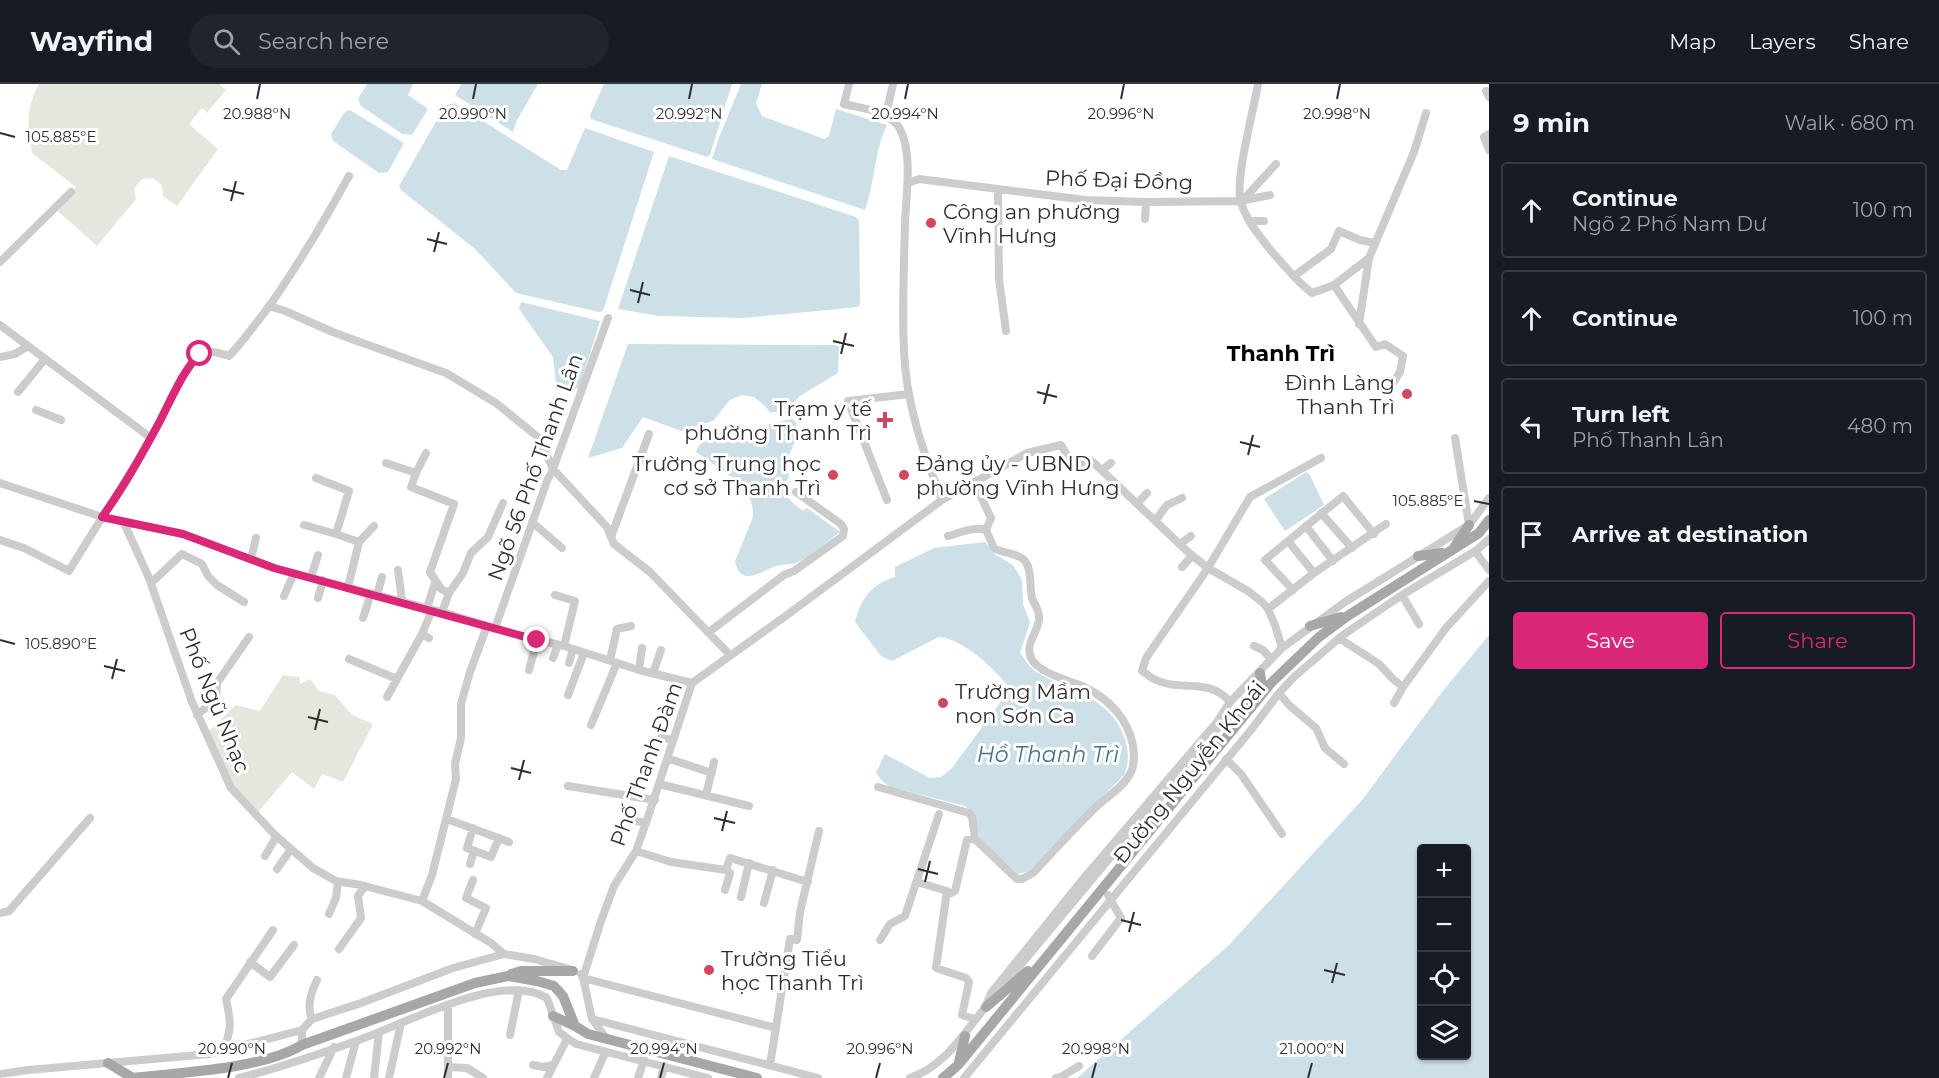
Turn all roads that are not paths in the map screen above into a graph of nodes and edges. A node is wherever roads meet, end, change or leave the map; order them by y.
1 (849, 84) edge
2 (893, 84) edge
3 (1258, 84) edge
4 (1426, 113) dead end
5 (886, 114) junction
6 (1489, 134) edge
7 (1489, 150) edge
8 (1276, 164) dead end
9 (349, 176) dead end
10 (908, 183) junction
11 (998, 190) junction
12 (71, 192) dead end
13 (1270, 195) dead end
14 (1241, 201) junction
15 (1146, 202) junction
16 (1145, 219) dead end
17 (1250, 221) junction
18 (1264, 221) dead end
19 (1375, 243) junction
20 (1369, 258) junction
21 (0, 262) edge
22 (1294, 276) junction
23 (1334, 285) junction
24 (269, 306) junction
25 (608, 318) dead end
26 (1359, 324) junction
27 (0, 325) edge
28 (1006, 331) dead end
29 (28, 346) junction
30 (0, 357) edge
31 (45, 359) junction
32 (18, 392) dead end
33 (909, 394) junction
34 (1389, 395) dead end
35 (36, 410) dead end
36 (61, 420) dead end
37 (649, 434) dead end
38 (151, 438) junction
39 (1455, 438) dead end
40 (426, 453) dead end
41 (1067, 455) junction
42 (1321, 458) dead end
43 (386, 463) dead end
44 (1111, 463) dead end
45 (1048, 465) dead end
46 (554, 469) junction
47 (1102, 470) junction
48 (416, 473) junction
49 (316, 478) dead end
50 (974, 482) junction
51 (0, 483) edge
52 (796, 492) dead end
53 (1147, 493) dead end
54 (1182, 498) dead end
55 (1489, 498) edge
56 (887, 500) dead end
57 (942, 500) junction
58 (503, 503) dead end
59 (1137, 504) junction
60 (1321, 513) junction
61 (102, 517) junction
62 (1489, 520) edge
63 (1155, 521) junction
64 (532, 522) junction
65 (124, 523) junction
66 (1386, 524) dead end
67 (304, 525) dead end
68 (1469, 525) junction
69 (374, 526) dead end
70 (1306, 526) junction
71 (986, 530) junction
72 (336, 534) junction
73 (1374, 534) junction
74 (948, 536) dead end
75 (1191, 536) dead end
76 (610, 537) junction
77 (256, 538) dead end
78 (0, 540) edge
79 (1288, 541) junction
80 (1489, 541) edge
81 (359, 542) junction
82 (1180, 544) junction
83 (562, 548) dead end
84 (1352, 548) junction
85 (1450, 550) junction
86 (1475, 551) junction
87 (318, 555) dead end
88 (1192, 556) junction
89 (1418, 556) junction
90 (251, 559) junction
91 (1333, 561) junction
92 (1182, 567) dead end
93 (1208, 568) junction
94 (398, 570) dead end
95 (1489, 570) edge
96 (294, 573) junction
97 (1314, 573) junction
98 (310, 577) junction
99 (382, 577) dead end
100 (323, 580) junction
101 (1489, 581) edge
102 (435, 583) junction
103 (151, 584) junction
104 (348, 587) junction
105 (1293, 590) junction
106 (449, 593) junction
107 (374, 594) junction
108 (555, 595) dead end
109 (1402, 595) junction
110 (284, 596) dead end
111 (318, 598) dead end
112 (402, 601) junction
113 (244, 602) dead end
114 (429, 609) junction
115 (1268, 609) junction
116 (442, 612) junction
117 (1349, 615) junction
118 (363, 618) dead end
119 (1419, 624) dead end
120 (631, 626) dead end
121 (1310, 626) junction
122 (491, 627) junction
123 (709, 632) junction
124 (249, 637) dead end
125 (1339, 638) junction
126 (537, 640) junction
127 (561, 646) junction
128 (1254, 646) dead end
129 (642, 648) dead end
130 (1282, 648) junction
131 (573, 649) junction
132 (661, 650) dead end
133 (584, 652) junction
134 (730, 655) junction
135 (554, 658) dead end
136 (349, 659) dead end
137 (1271, 659) junction
138 (613, 661) junction
139 (569, 663) dead end
140 (529, 670) dead end
141 (639, 670) junction
142 (653, 673) junction
143 (1260, 673) junction
144 (397, 679) junction
145 (692, 683) junction
146 (1403, 687) junction
147 (1263, 692) junction
148 (1279, 693) junction
149 (568, 695) dead end
150 (387, 697) dead end
151 (1230, 702) junction
152 (1395, 703) dead end
153 (1253, 705) junction
154 (197, 715) junction
155 (1219, 723) junction
156 (591, 724) dead end
157 (662, 736) dead end
158 (672, 741) junction
159 (667, 758) junction
160 (1227, 759) junction
161 (714, 762) dead end
162 (1344, 764) dead end
163 (712, 772) junction
164 (659, 784) junction
165 (568, 786) dead end
166 (878, 787) dead end
167 (706, 795) junction
168 (655, 800) junction
169 (749, 806) dead end
170 (939, 814) dead end
171 (90, 818) dead end
172 (447, 819) junction
173 (631, 820) dead end
174 (646, 823) junction
175 (473, 828) junction
176 (819, 831) dead end
177 (1282, 834) dead end
178 (276, 837) junction
179 (499, 838) junction
180 (975, 839) junction
181 (509, 842) dead end
182 (291, 849) junction
183 (474, 851) junction
184 (636, 851) junction
185 (265, 856) dead end
186 (749, 863) junction
187 (470, 864) dead end
188 (277, 869) dead end
189 (726, 870) junction
190 (773, 870) junction
191 (472, 880) dead end
192 (338, 882) junction
193 (808, 882) junction
194 (917, 882) junction
195 (365, 886) junction
196 (1103, 888) junction
197 (725, 890) dead end
198 (947, 895) junction
199 (741, 897) dead end
200 (1110, 898) junction
201 (422, 901) junction
202 (764, 903) dead end
203 (0, 913) edge
204 (329, 914) dead end
205 (273, 930) dead end
206 (476, 934) junction
207 (880, 940) dead end
208 (294, 945) dead end
209 (339, 950) dead end
210 (504, 954) junction
211 (1047, 956) junction
212 (1092, 956) dead end
213 (250, 962) junction
214 (573, 971) junction
215 (508, 976) junction
216 (583, 978) junction
217 (317, 980) dead end
218 (519, 990) junction
219 (448, 1005) junction
220 (986, 1007) junction
221 (553, 1016) junction
222 (312, 1019) junction
223 (592, 1019) junction
224 (975, 1019) junction
225 (401, 1023) junction
226 (575, 1026) junction
227 (776, 1028) junction
228 (302, 1030) junction
229 (379, 1032) junction
230 (510, 1035) dead end
231 (965, 1036) junction
232 (567, 1039) junction
233 (608, 1040) junction
234 (356, 1041) junction
235 (302, 1045) junction
236 (334, 1047) junction
237 (223, 1051) junction
238 (605, 1053) junction
239 (200, 1055) junction
240 (644, 1060) junction
241 (108, 1063) junction
242 (533, 1065) dead end
243 (552, 1065) junction
244 (770, 1065) junction
245 (958, 1065) junction
246 (664, 1066) junction
247 (1079, 1066) dead end
248 (448, 1067) junction
249 (278, 1068) junction
250 (194, 1071) junction
251 (0, 1074) edge
252 (693, 1076) edge
253 (132, 1078) edge
254 (239, 1078) edge
255 (275, 1078) edge
256 (319, 1078) edge
257 (346, 1078) edge
258 (374, 1078) edge
259 (389, 1078) edge
260 (448, 1078) edge
261 (483, 1078) edge
262 (547, 1078) edge
263 (594, 1078) edge
264 (638, 1078) edge
265 (661, 1078) edge
266 (708, 1078) edge
267 (757, 1078) edge
268 (818, 1078) edge
269 (910, 1078) edge
270 (943, 1078) edge
271 (964, 1078) edge
272 (1056, 1078) edge

1 - 5 street
2 - 5 street
3 - 14 street
4 - 19 street
5 - 10 street
6 - 7 street
8 - 14 street
9 - 24 street
10 - 11 street, Phố Đại Đồng
10 - 33 street
11 - 15 street, Phố Đại Đồng
11 - 28 street
12 - 21 street
13 - 14 street, Phố Đại Đồng
14 - 15 street, Phố Đại Đồng
14 - 17 street
15 - 16 street
17 - 18 street
17 - 22 street
19 - 20 street
19 - 22 street
20 - 23 street
20 - 26 street
22 - 23 street
23 - 26 street
24 - 38 street
24 - 46 street
25 - 46 street, Ngõ 56 Phố Thanh Lân
26 - 34 street
27 - 29 street
29 - 30 street
29 - 31 street
31 - 32 street
31 - 38 street
33 - 56 street
33 - 57 street
35 - 36 street
37 - 76 street
38 - 61 street
39 - 68 street
40 - 48 street
41 - 45 street
41 - 47 street
41 - 50 street, Phố Thanh Đàm
42 - 93 street
43 - 48 street
44 - 47 street
46 - 64 street, Ngõ 56 Phố Thanh Lân
46 - 76 street
47 - 59 street
48 - 102 street
49 - 72 street
50 - 57 street, Phố Thanh Đàm
50 - 71 street
51 - 61 street
52 - 123 street
53 - 59 street
54 - 63 street
55 - 68 street, Đường Nguyễn Khoái
57 - 134 street, Phố Thanh Đàm
58 - 106 street
59 - 63 street
60 - 70 street
60 - 73 street
60 - 84 street
61 - 65 street
61 - 78 street
62 - 85 main road, Đường Nguyễn Khoái
63 - 82 street
64 - 83 street
64 - 122 street, Ngõ 56 Phố Thanh Lân
65 - 90 street
65 - 103 street, Phố Ngũ Nhạc
66 - 73 street
67 - 72 street
68 - 85 main road
68 - 89 street, Đường Nguyễn Khoái
69 - 81 street
70 - 79 street
70 - 91 street
71 - 74 street
71 - 180 street
72 - 81 street
73 - 84 street
75 - 82 street
76 - 123 street
77 - 90 street
79 - 97 street
79 - 105 street
80 - 86 street, Đường Nguyễn Khoái
81 - 104 street
82 - 88 street
84 - 91 street
85 - 89 main road
85 - 117 main road, Đường Nguyễn Khoái
86 - 95 street
86 - 109 street, Đường Nguyễn Khoái
87 - 98 street
88 - 92 street
88 - 93 street
89 - 121 street, Đường Nguyễn Khoái
90 - 96 street
91 - 97 street
93 - 115 street
93 - 151 street
94 - 112 street
96 - 98 street
96 - 110 street
97 - 105 street
98 - 100 street
99 - 107 street
100 - 104 street
100 - 111 street
101 - 146 street
102 - 106 street
102 - 114 street
103 - 113 street
103 - 154 street, Phố Ngũ Nhạc
104 - 107 street
105 - 115 street
106 - 116 street
107 - 112 street
107 - 118 street
108 - 127 street
109 - 119 street
109 - 125 street, Đường Nguyễn Khoái
112 - 114 street
114 - 116 street
114 - 144 street
115 - 130 street
116 - 122 street
117 - 121 main road
117 - 147 main road, Đường Nguyễn Khoái
120 - 138 street
121 - 130 street, Đường Nguyễn Khoái
122 - 126 street
122 - 172 street, Ngõ 56 Phố Thanh Lân
123 - 134 street
124 - 154 street
125 - 146 street
125 - 148 street, Đường Nguyễn Khoái
126 - 127 street
126 - 140 street
127 - 131 street
127 - 135 street
128 - 137 street
129 - 141 street
130 - 137 street, Đường Nguyễn Khoái
131 - 133 street
131 - 139 street
132 - 142 street
133 - 138 street
133 - 149 street
134 - 145 street, Phố Thanh Đàm
136 - 144 street
137 - 143 street, Đường Nguyễn Khoái
138 - 141 street
138 - 156 street
141 - 142 street
142 - 145 street
143 - 147 main road
143 - 151 street, Đường Nguyễn Khoái
144 - 150 street
145 - 158 street, Phố Thanh Đàm
146 - 152 street
147 - 153 main road, Đường Nguyễn Khoái
148 - 160 street, Đường Nguyễn Khoái
148 - 162 street
151 - 155 street, Đường Nguyễn Khoái
153 - 155 street, Đường Nguyễn Khoái
153 - 196 main road, Đường Nguyễn Khoái
154 - 178 street, Phố Ngũ Nhạc
155 - 220 street, Đường Nguyễn Khoái
157 - 158 street
158 - 159 street, Phố Thanh Đàm
159 - 163 street
159 - 164 street, Phố Thanh Đàm
160 - 177 street
160 - 200 street, Đường Nguyễn Khoái
161 - 163 street
163 - 167 street
164 - 167 street
164 - 168 street, Phố Thanh Đàm
165 - 168 street
166 - 180 street
167 - 169 street
168 - 174 street, Phố Thanh Đàm
170 - 194 street
171 - 203 street
172 - 175 street
172 - 201 street, Ngõ 56 Phố Thanh Lân
173 - 174 street
174 - 184 street, Phố Thanh Đàm
175 - 179 street
175 - 183 street
176 - 193 street
178 - 182 street, Phố Ngũ Nhạc
178 - 185 street
179 - 181 street
179 - 183 street
180 - 198 street
182 - 188 street
182 - 192 street, Phố Ngũ Nhạc
183 - 187 street
184 - 189 street
184 - 216 street, Phố Thanh Đàm
186 - 189 street
186 - 190 street
186 - 199 street
189 - 197 street
190 - 193 street
190 - 202 street
191 - 206 street
192 - 195 street, Phố Ngũ Nhạc
192 - 204 street
193 - 227 street
194 - 198 street
194 - 207 street
195 - 201 street, Phố Ngũ Nhạc
195 - 209 street
196 - 200 street
196 - 211 main road, Đường Nguyễn Khoái
198 - 224 street
200 - 212 street
200 - 271 street, Đường Nguyễn Khoái
201 - 206 street, Phố Ngũ Nhạc
205 - 213 street
206 - 210 street, Phố Ngũ Nhạc
208 - 213 street
210 - 214 street
210 - 222 street
211 - 220 main road
211 - 245 main road, Đường Nguyễn Khoái
213 - 237 street
214 - 215 main road
214 - 216 street
215 - 226 main road
215 - 235 main road
216 - 223 street, Phố Thanh Đàm
216 - 227 street
217 - 222 street
218 - 219 street
218 - 221 street
218 - 230 street
219 - 225 street
219 - 248 street
220 - 224 street, Đường Nguyễn Khoái
221 - 226 main road
221 - 232 street
222 - 228 street
223 - 233 street, Phố Thanh Đàm
223 - 244 street
224 - 231 street, Đường Nguyễn Khoái
225 - 229 street
225 - 259 street
226 - 233 main road
227 - 244 street
228 - 235 street
228 - 237 street
229 - 234 street
229 - 258 street
231 - 245 main road
231 - 269 street, Đường Nguyễn Khoái
232 - 238 street
232 - 243 street
233 - 267 main road
234 - 236 street
234 - 257 street
235 - 250 main road
236 - 249 street
236 - 256 street
237 - 239 street
238 - 240 street
238 - 263 street
239 - 241 street
239 - 250 street
240 - 246 street
240 - 264 street
241 - 251 street
241 - 253 main road
242 - 243 street
243 - 262 street
244 - 268 street
245 - 270 main road, Đường Nguyễn Khoái
246 - 252 street
246 - 265 street
247 - 272 street
248 - 260 street
248 - 261 street
249 - 254 street
249 - 255 street
250 - 253 main road
252 - 266 street

